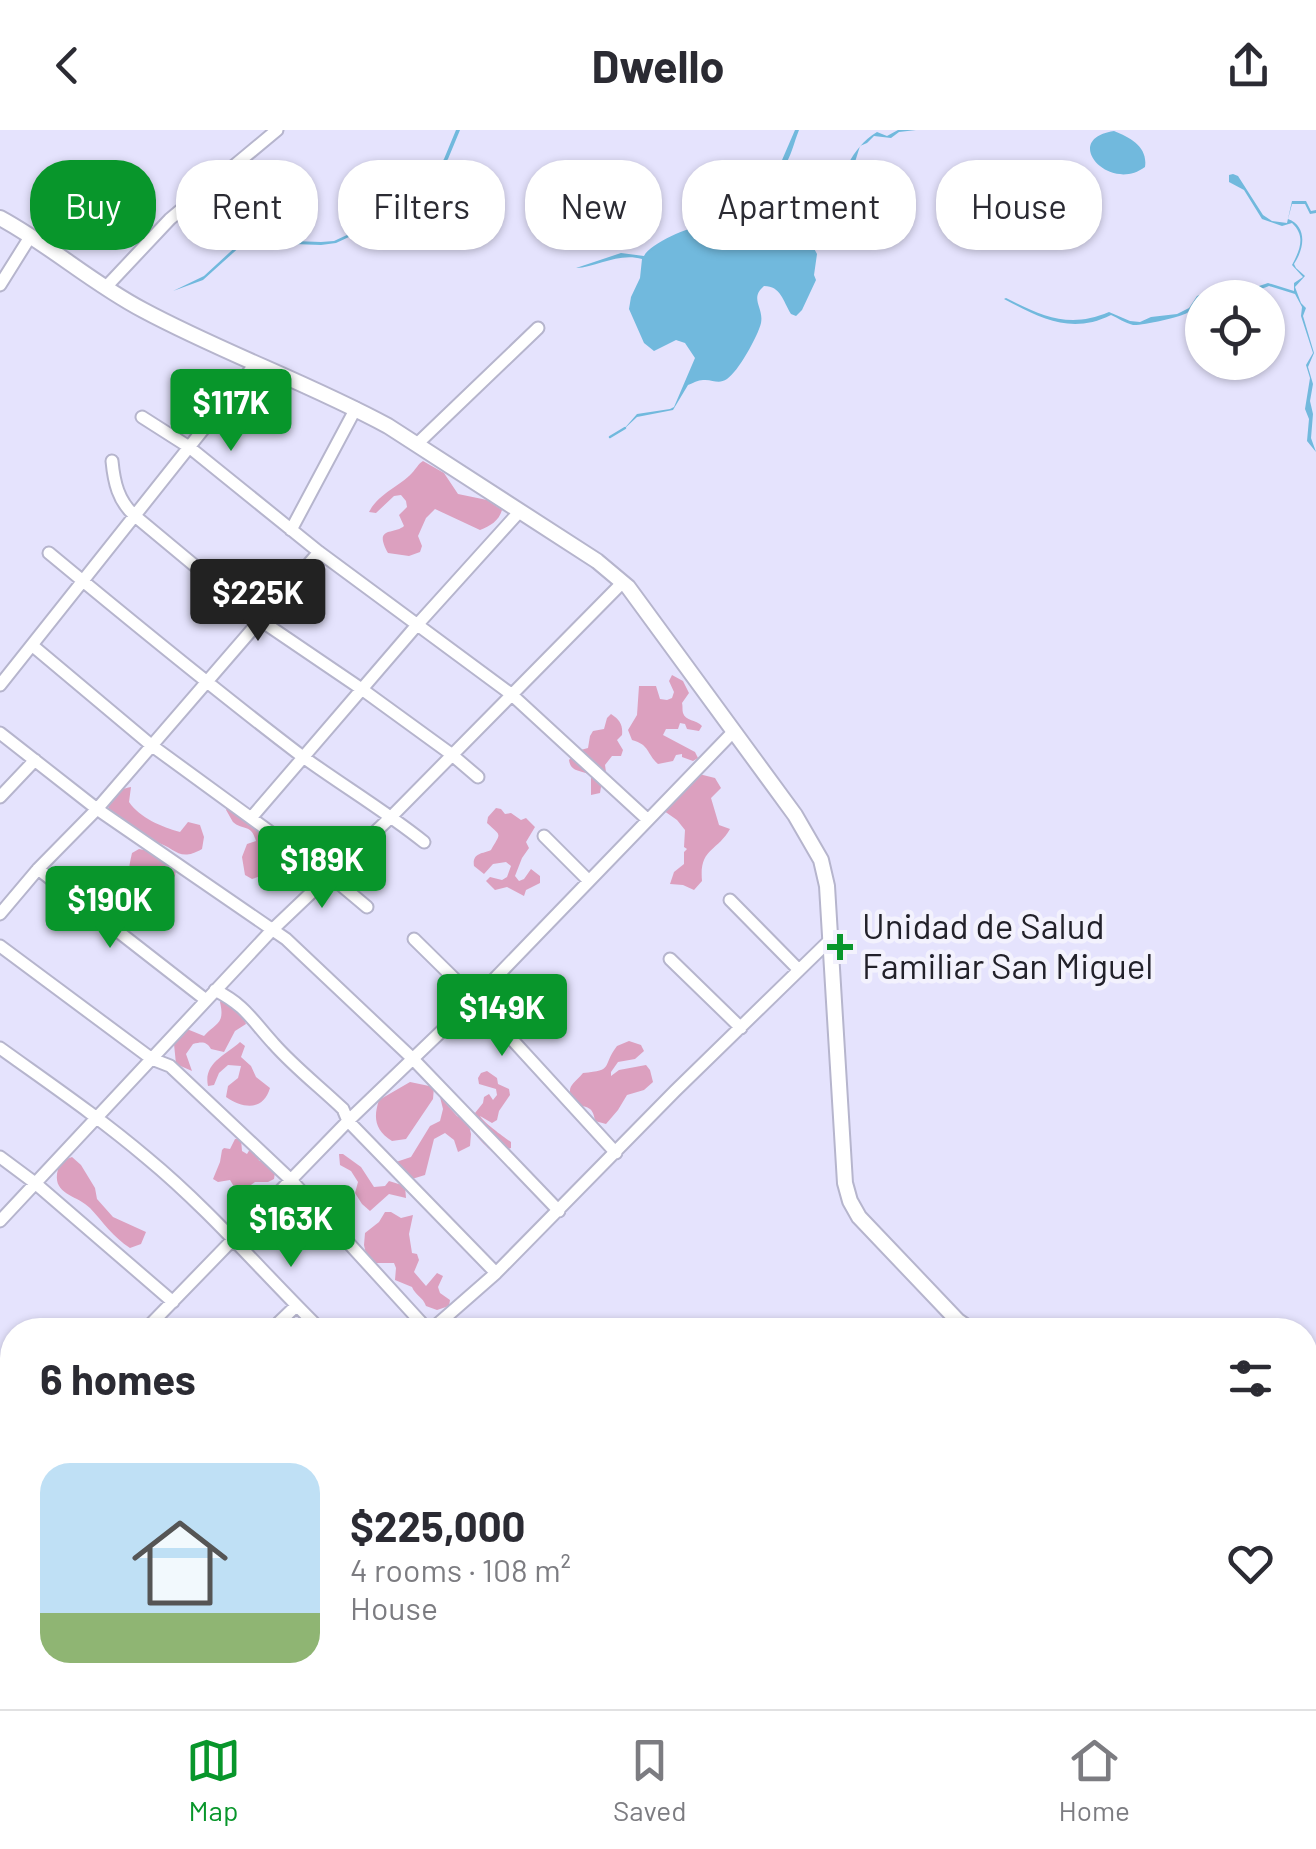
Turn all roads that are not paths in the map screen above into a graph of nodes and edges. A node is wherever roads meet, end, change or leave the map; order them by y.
1 (278, 130) edge
2 (0, 218) edge
3 (30, 236) joint
4 (51, 250) edge
5 (0, 285) edge
6 (106, 287) junction
7 (538, 328) dead end
8 (256, 364) junction
9 (356, 408) junction
10 (142, 417) dead end
11 (416, 444) junction
12 (189, 447) junction
13 (112, 461) dead end
14 (520, 511) junction
15 (135, 516) junction
16 (291, 530) junction
17 (319, 552) junction
18 (48, 553) dead end
19 (82, 580) junction
20 (623, 582) junction
21 (260, 620) junction
22 (417, 625) junction
23 (33, 646) junction
24 (206, 682) junction
25 (0, 684) edge
26 (364, 690) junction
27 (511, 694) junction
28 (734, 730) junction
29 (0, 733) edge
30 (151, 746) junction
31 (451, 754) junction
32 (304, 757) junction
33 (34, 760) junction
34 (478, 777) dead end
35 (0, 798) edge
36 (96, 808) junction
37 (392, 816) junction
38 (251, 818) junction
39 (648, 820) junction
40 (544, 836) dead end
41 (424, 842) dead end
42 (38, 870) junction
43 (329, 875) junction
44 (590, 881) junction
45 (730, 900) dead end
46 (366, 906) dead end
47 (0, 914) edge
48 (272, 930) junction
49 (414, 939) dead end
50 (831, 939) junction
51 (0, 946) edge
52 (670, 959) dead end
53 (799, 970) junction
54 (211, 995) junction
55 (475, 999) junction
56 (740, 1028) junction
57 (0, 1048) edge
58 (412, 1058) junction
59 (152, 1059) junction
60 (96, 1117) junction
61 (348, 1121) junction
62 (616, 1153) junction
63 (0, 1157) edge
64 (291, 1180) junction
65 (35, 1183) junction
66 (559, 1211) junction
67 (0, 1221) edge
68 (233, 1238) junction
69 (496, 1273) junction
70 (173, 1302) junction
71 (296, 1306) junction
72 (158, 1318) edge
73 (284, 1318) edge
74 (308, 1318) edge
75 (419, 1318) edge
76 (444, 1318) edge
77 (956, 1318) edge

1 - 6 street
2 - 3 main road
3 - 5 street
4 - 6 main road
6 - 8 main road
7 - 11 street
8 - 9 main road
8 - 12 street
9 - 11 main road
9 - 16 street
10 - 12 street
11 - 14 main road
12 - 15 street
12 - 16 street
13 - 15 street
14 - 20 main road
14 - 22 street
15 - 19 street
15 - 21 street
16 - 17 street
17 - 21 street
17 - 22 street
18 - 19 street
19 - 23 street
19 - 24 street
20 - 27 street
20 - 28 main road
21 - 24 street
21 - 26 street
22 - 26 street
22 - 27 street
23 - 25 street
23 - 30 street
24 - 30 street
24 - 32 street
26 - 31 street
26 - 32 street
27 - 31 street
27 - 39 street
28 - 39 street
28 - 50 main road
29 - 33 street
30 - 36 street
30 - 38 street
31 - 34 street
31 - 37 street
32 - 37 street
32 - 38 street
33 - 35 street
33 - 36 street
36 - 42 street
36 - 48 street
37 - 41 street
37 - 43 street
38 - 43 street
39 - 44 street
40 - 44 street
42 - 47 street
42 - 54 street
43 - 46 street
43 - 48 street
44 - 55 street
45 - 53 street
48 - 54 street
48 - 58 street
49 - 55 street
50 - 53 street
50 - 77 main road
51 - 59 street
52 - 56 street
53 - 56 street
54 - 59 street
54 - 61 street
55 - 58 street
55 - 62 street
56 - 62 street
57 - 60 street
58 - 61 street
58 - 66 street
59 - 60 street
59 - 64 street
60 - 65 street
60 - 68 street
61 - 64 street
61 - 69 street
62 - 66 street
63 - 65 street
64 - 68 street
64 - 75 street
65 - 67 street
65 - 70 street
66 - 69 street
68 - 70 street
68 - 71 street
69 - 76 street
70 - 72 street
71 - 73 street
71 - 74 street

